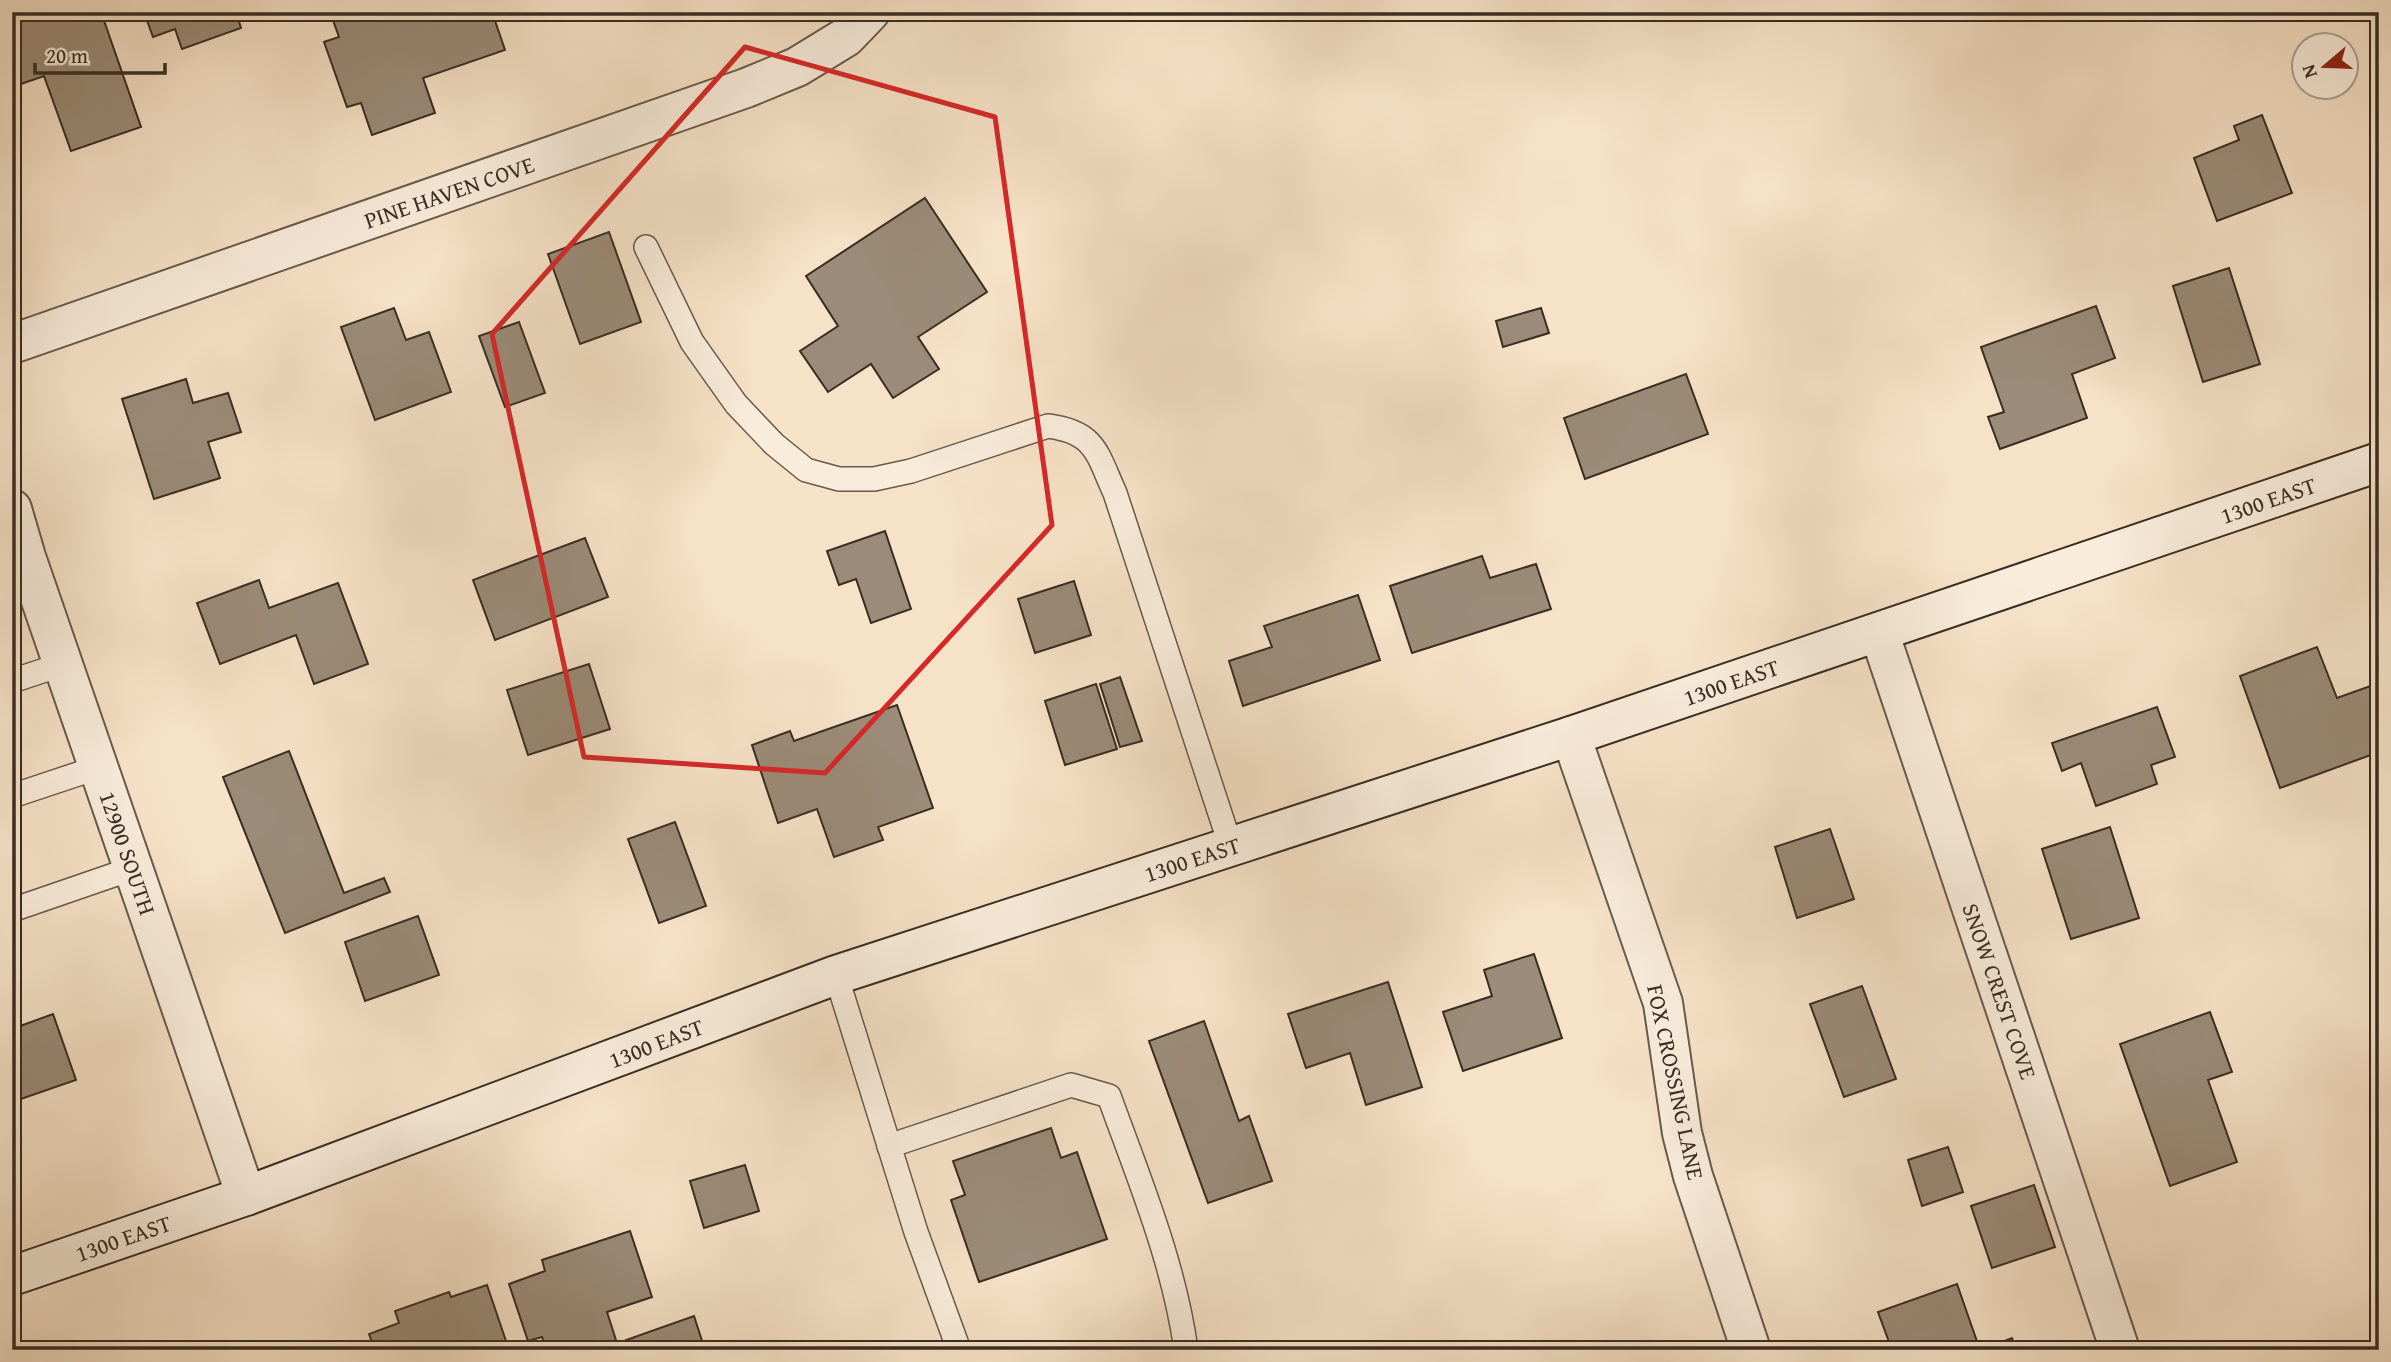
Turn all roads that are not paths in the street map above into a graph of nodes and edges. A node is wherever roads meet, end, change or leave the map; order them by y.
1 (870, 12) edge
2 (646, 247) dead end
3 (12, 344) edge
4 (2379, 462) edge
5 (12, 509) edge
6 (19, 560) edge
7 (1879, 632) junction
8 (62, 664) junction
9 (12, 681) edge
10 (1571, 736) junction
11 (99, 767) junction
12 (12, 796) edge
13 (1231, 847) junction
14 (134, 868) junction
15 (12, 910) edge
16 (836, 975) junction
17 (889, 1146) junction
18 (246, 1196) junction
19 (12, 1276) edge
20 (959, 1350) edge
21 (1186, 1350) edge
22 (1751, 1350) edge
23 (2120, 1350) edge

1 - 3 street, PINE HAVEN COVE
2 - 13 lane
4 - 7 street, 1300 EAST
5 - 6 street, 12900 SOUTH
6 - 8 street, 12900 SOUTH
7 - 10 street, 1300 EAST
7 - 23 street, SNOW CREST COVE
8 - 9 lane
8 - 11 street, 12900 SOUTH
10 - 13 street, 1300 EAST
10 - 22 street, FOX CROSSING LANE
11 - 12 lane
11 - 14 street, 12900 SOUTH
13 - 16 street, 1300 EAST
14 - 15 lane
14 - 18 street, 12900 SOUTH
16 - 17 lane
16 - 18 street, 1300 EAST
17 - 20 lane
17 - 21 lane
18 - 19 street, 1300 EAST

